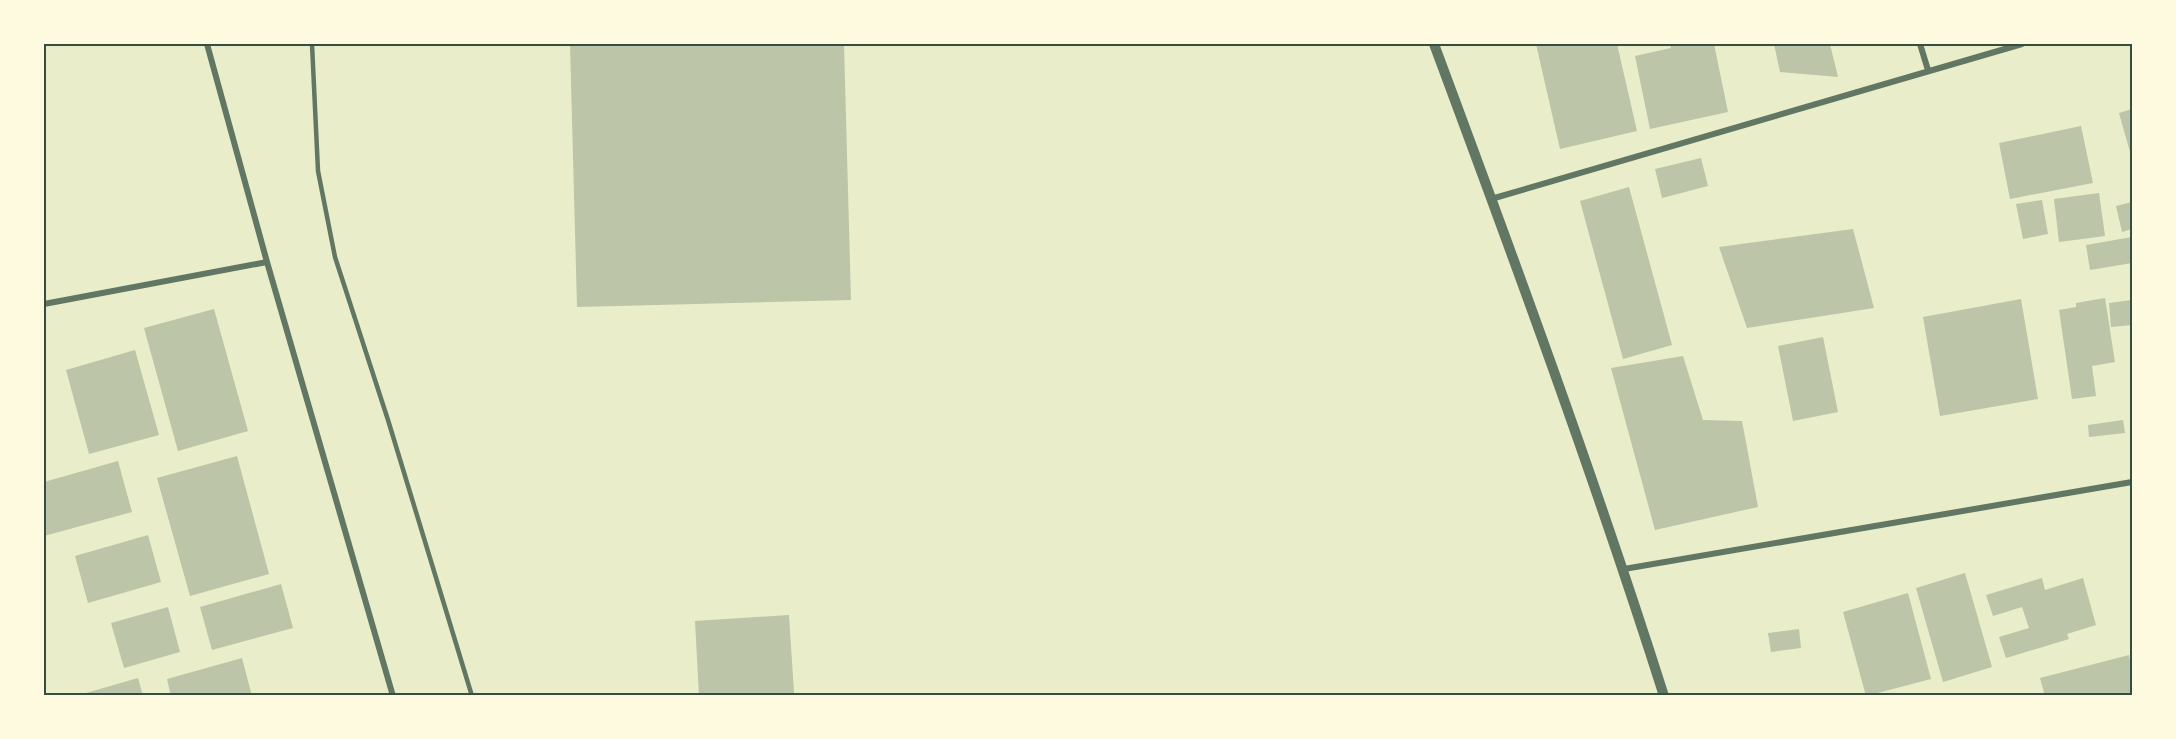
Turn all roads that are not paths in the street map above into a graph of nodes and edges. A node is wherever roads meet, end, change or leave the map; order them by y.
1 (207, 44) edge
2 (312, 44) edge
3 (1434, 44) edge
4 (1920, 44) edge
5 (2022, 44) edge
6 (1928, 70) junction
7 (1491, 199) junction
8 (267, 262) junction
9 (44, 304) edge
10 (2133, 482) edge
11 (1624, 569) junction
12 (393, 696) edge
13 (472, 696) edge
14 (1664, 696) edge

1 - 8 street
2 - 13 lane
3 - 7 street
4 - 6 street
5 - 6 street
6 - 7 street
7 - 11 street
8 - 9 street
8 - 12 street
10 - 11 street
11 - 14 street

